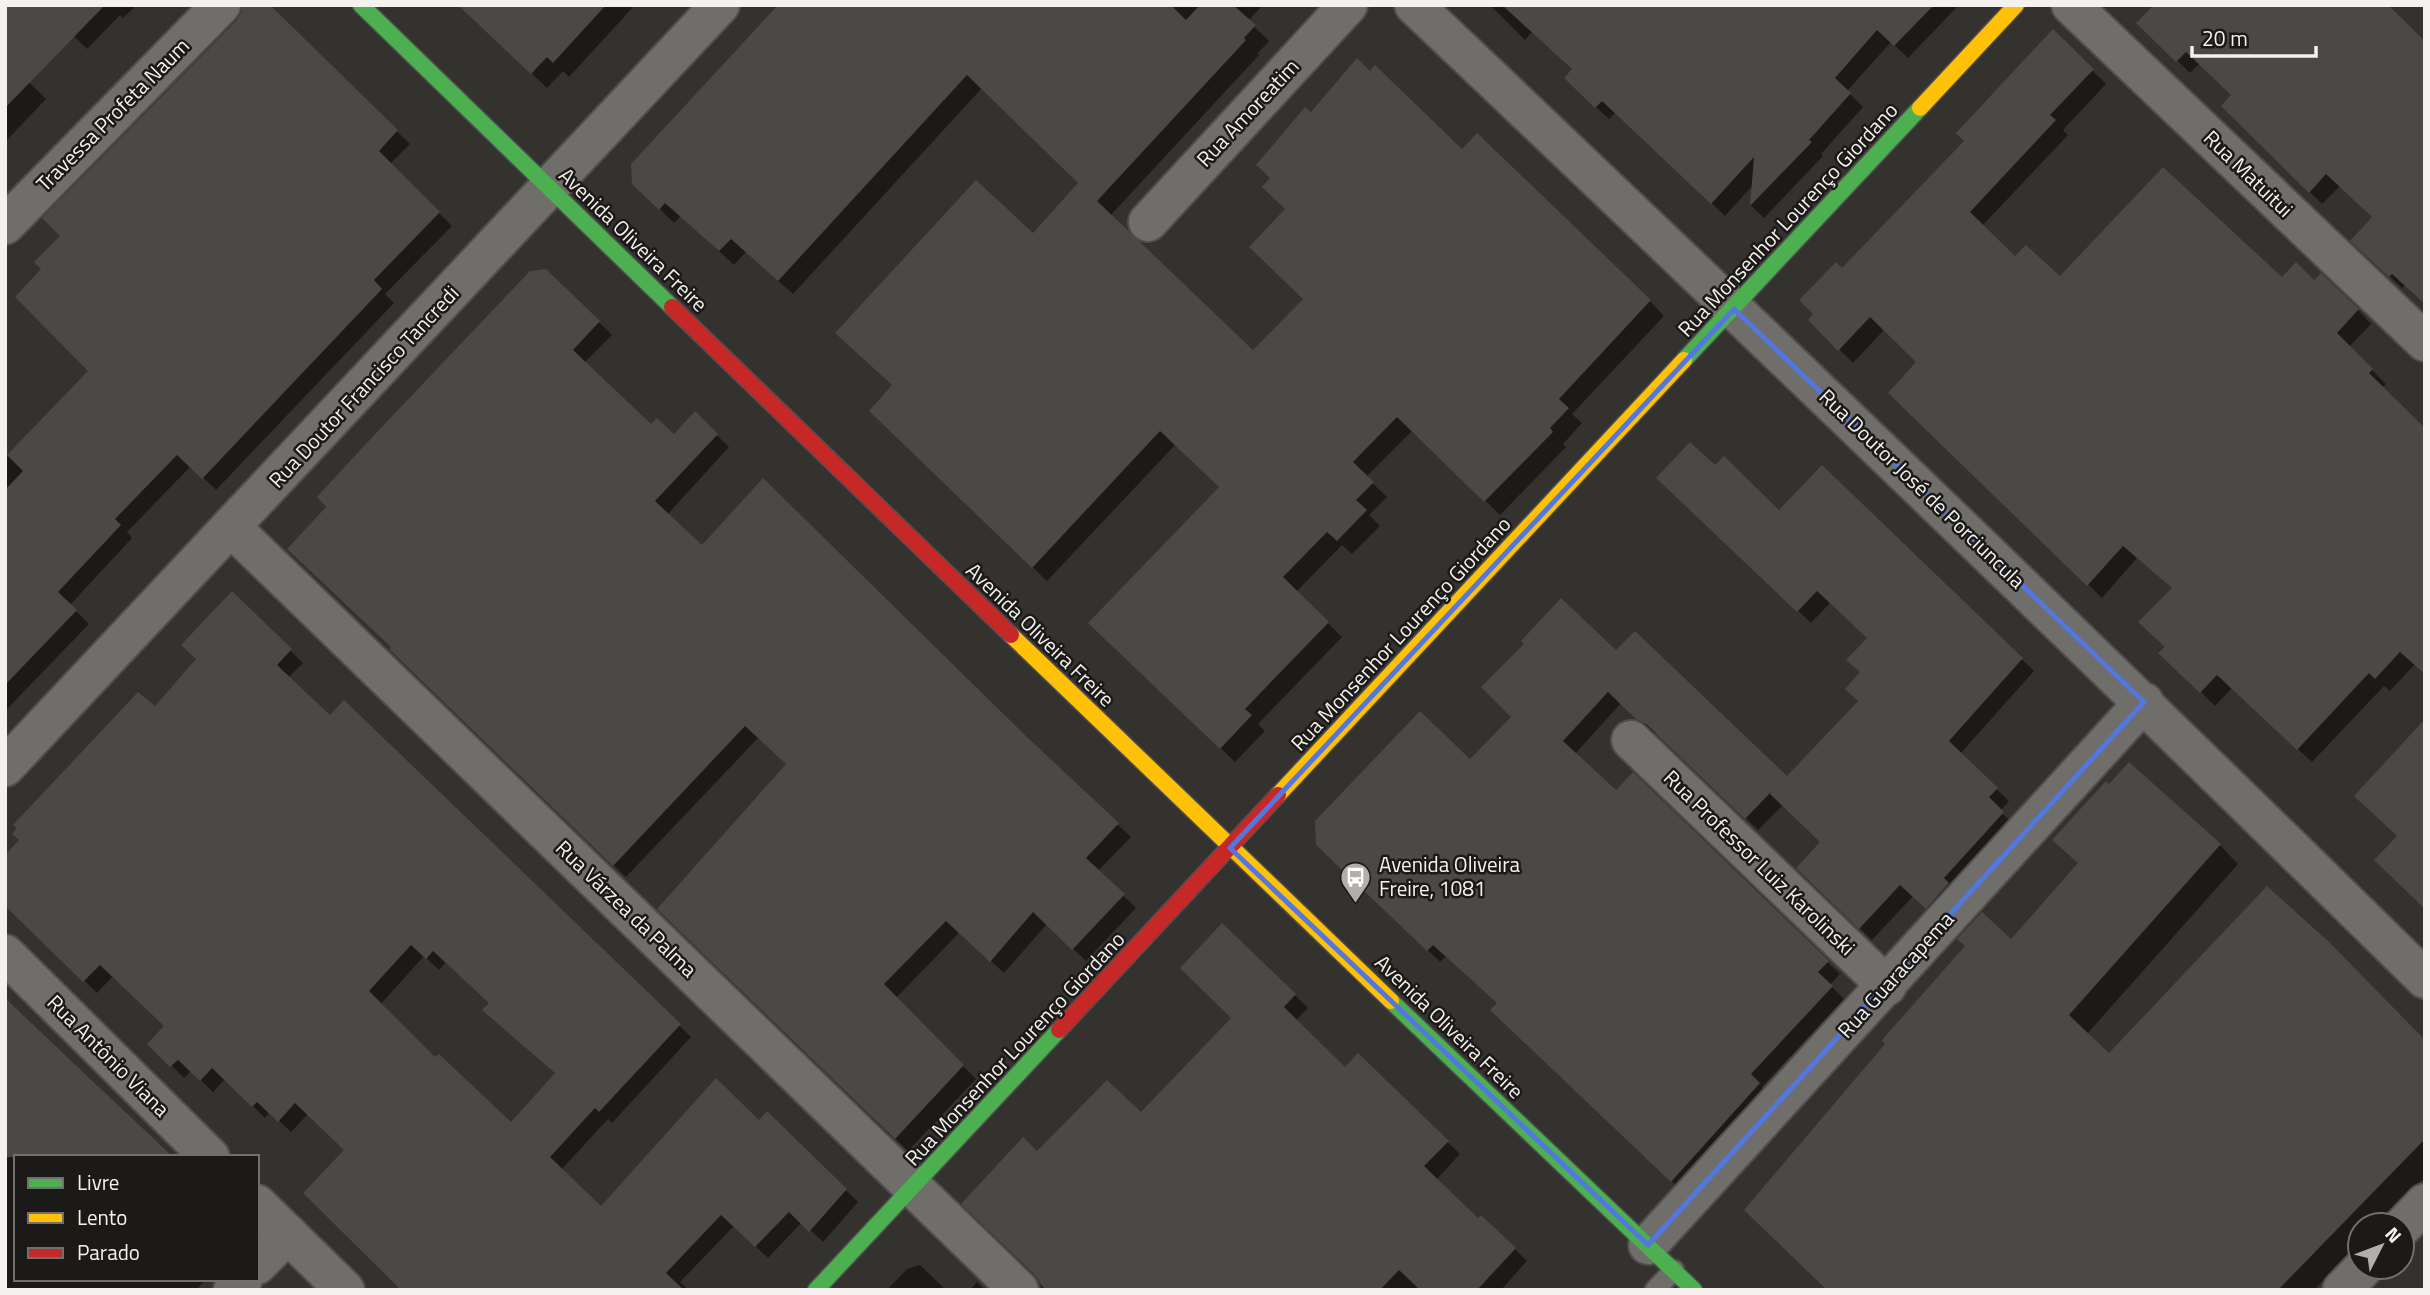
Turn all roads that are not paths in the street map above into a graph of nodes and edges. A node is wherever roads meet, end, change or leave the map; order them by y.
1 (221, 5) edge
2 (361, 5) edge
3 (720, 5) edge
4 (1349, 5) edge
5 (1414, 5) edge
6 (2016, 5) edge
7 (2071, 5) edge
8 (550, 188) junction
9 (1148, 222) dead end
10 (5, 225) edge
11 (1734, 309) junction
12 (2425, 342) edge
13 (232, 528) junction
14 (2144, 702) junction
15 (1630, 740) dead end
16 (5, 768) edge
17 (1230, 848) junction
18 (5, 954) edge
19 (2425, 979) edge
20 (1887, 986) junction
21 (208, 1155) edge
22 (914, 1187) junction
23 (259, 1206) edge
24 (288, 1234) junction
25 (1661, 1258) junction
26 (259, 1263) edge
27 (345, 1290) edge
28 (816, 1290) edge
29 (1019, 1290) edge
30 (1655, 1290) edge
31 (1694, 1290) edge

1 - 10 street, Travessa Profeta Naum
2 - 8 street, Avenida Oliveira Freire
3 - 8 street, Rua Doutor Francisco Tancredi
4 - 9 street, Rua Amoreatim
5 - 11 street, Rua Doutor José de Porciuncula
6 - 11 street, Rua Monsenhor Lourenço Giordano
7 - 12 street, Rua Matuitui
8 - 13 street, Rua Doutor Francisco Tancredi
8 - 17 street, Avenida Oliveira Freire
11 - 14 street, Rua Doutor José de Porciuncula
11 - 17 street, Rua Monsenhor Lourenço Giordano
13 - 16 street, Rua Doutor Francisco Tancredi
13 - 22 street, Rua Várzea da Palma
14 - 19 street, Rua Doutor José de Porciuncula
14 - 20 street, Rua Guaracapema
15 - 20 street, Rua Professor Luiz Karolinski
17 - 22 street, Rua Monsenhor Lourenço Giordano
17 - 25 street, Avenida Oliveira Freire
18 - 21 street, Rua Antônio Viana
20 - 25 street, Rua Guaracapema
22 - 28 street, Rua Monsenhor Lourenço Giordano
22 - 29 street, Rua Várzea da Palma
23 - 24 street
24 - 26 street
24 - 27 street
25 - 30 lane
25 - 31 street, Avenida Oliveira Freire

